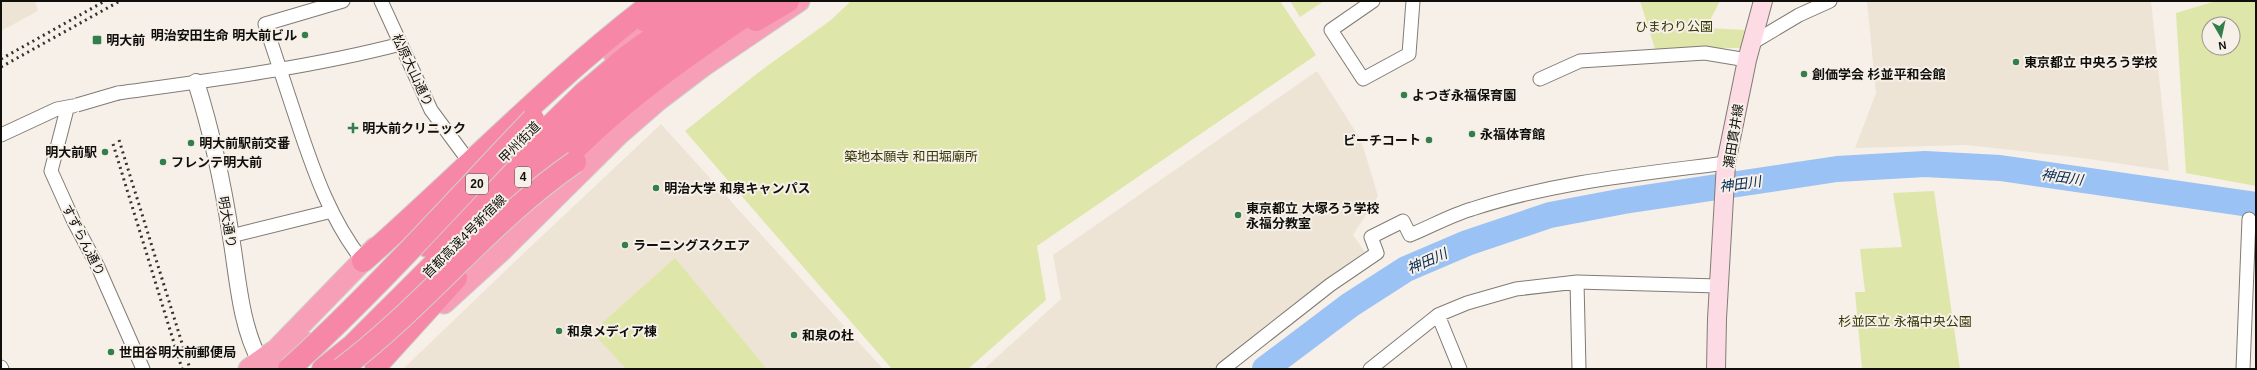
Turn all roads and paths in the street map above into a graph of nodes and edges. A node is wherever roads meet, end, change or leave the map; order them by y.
1 (343, 1) edge
2 (381, 1) edge
3 (640, 1) edge
4 (655, 1) edge
5 (673, 1) edge
6 (685, 1) edge
7 (704, 1) edge
8 (737, 1) edge
9 (757, 1) edge
10 (767, 1) edge
11 (788, 1) edge
12 (799, 1) edge
13 (1373, 1) edge
14 (1413, 1) edge
15 (1763, 1) edge
16 (1830, 1) edge
17 (401, 44) junction
18 (1749, 52) junction
19 (280, 68) junction
20 (1540, 79) dead end
21 (196, 82) junction
22 (72, 107) junction
23 (1, 135) edge
24 (465, 156) junction
25 (1726, 171) junction
26 (332, 211) junction
27 (2249, 219) dead end
28 (231, 236) junction
29 (363, 261) junction
30 (1577, 282) junction
31 (1718, 286) junction
32 (1438, 315) junction
33 (260, 366) edge
34 (374, 368) edge
35 (143, 369) edge
36 (290, 369) edge
37 (323, 369) edge
38 (341, 369) edge
39 (350, 369) edge
40 (1223, 369) edge
41 (1370, 369) edge
42 (1460, 369) edge
43 (1579, 369) edge
44 (1716, 369) edge
45 (2243, 369) edge

1 - 19 street
2 - 17 street, 松原大山通り
3 - 24 highway, 20
4 - 29 highway
5 - 36 highway, bridge
6 - 33 highway, 甲州街道 / 20
7 - 36 highway, 首都高速4号新宿線 / 4, bridge
8 - 37 highway, 首都高速4号新宿線 / 4
9 - 39 highway
10 - 34 highway
11 - 38 highway, bridge
12 - 34 highway
13 - 14 street
15 - 18 main road, 瀬田貫井線
16 - 18 street
17 - 19 street
17 - 24 street, 松原大山通り
18 - 20 street
18 - 25 main road, 瀬田貫井線
19 - 21 street
19 - 26 street
21 - 22 street, bridge
21 - 28 street, 明大通り
22 - 23 street
22 - 35 street, すずらん通り
24 - 29 highway, 20
25 - 31 main road, 瀬田貫井線
25 - 40 street
26 - 28 street
26 - 29 street
27 - 45 street
28 - 33 street, 明大通り
29 - 33 highway, 20
30 - 31 street
30 - 32 street
30 - 43 street
31 - 44 main road, 瀬田貫井線
32 - 41 street
32 - 42 street

